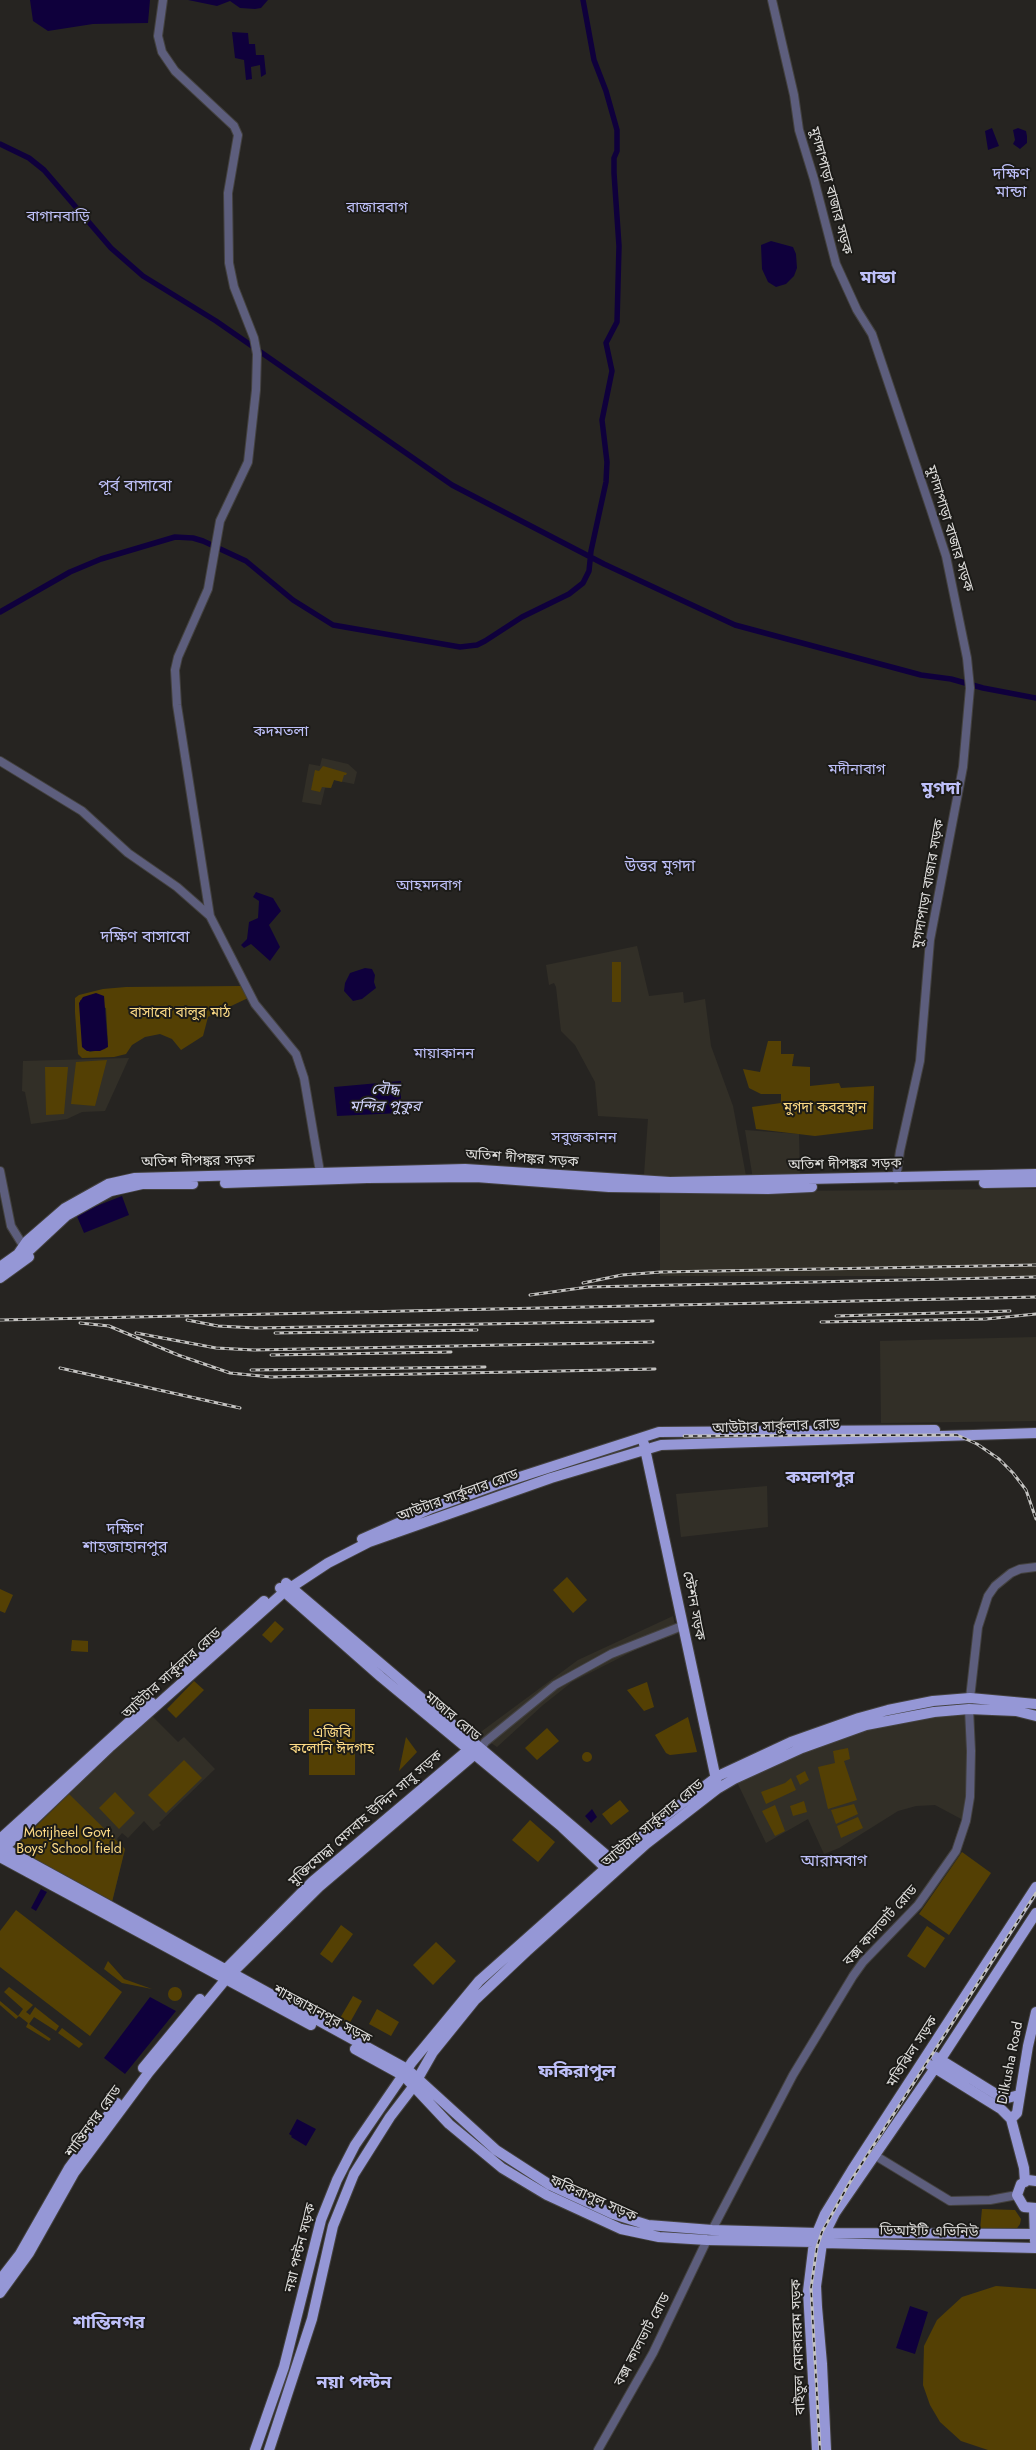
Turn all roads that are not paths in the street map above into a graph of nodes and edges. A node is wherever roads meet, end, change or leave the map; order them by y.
1 (163, 0) edge
2 (772, 0) edge
3 (0, 761) edge
4 (210, 916) junction
5 (0, 1171) edge
6 (1036, 1174) edge
7 (320, 1176) junction
8 (896, 1179) junction
9 (1036, 1182) edge
10 (752, 1185) junction
11 (27, 1245) junction
12 (0, 1260) edge
13 (0, 1267) edge
14 (0, 1273) edge
15 (0, 1278) edge
16 (1036, 1427) edge
17 (1036, 1433) edge
18 (645, 1437) junction
19 (649, 1448) junction
20 (1036, 1567) edge
21 (285, 1587) junction
22 (686, 1625) junction
23 (970, 1698) junction
24 (1036, 1704) edge
25 (969, 1709) junction
26 (1036, 1716) edge
27 (477, 1748) junction
28 (718, 1782) junction
29 (1, 1849) edge
30 (610, 1864) junction
31 (622, 1868) junction
32 (613, 1876) junction
33 (1036, 1887) edge
34 (1036, 1913) edge
35 (226, 1974) junction
36 (1036, 2012) edge
37 (926, 2056) junction
38 (938, 2064) junction
39 (403, 2072) junction
40 (420, 2078) junction
41 (413, 2090) junction
42 (1020, 2095) junction
43 (126, 2096) junction
44 (1014, 2116) junction
45 (876, 2156) junction
46 (1031, 2181) edge
47 (1017, 2195) junction
48 (1035, 2209) edge
49 (712, 2230) junction
50 (1036, 2234) edge
51 (819, 2238) junction
52 (707, 2240) junction
53 (1036, 2248) edge
54 (0, 2280) edge
55 (0, 2293) edge
56 (255, 2450) edge
57 (269, 2450) edge
58 (598, 2450) edge
59 (817, 2450) edge
60 (826, 2450) edge

1 - 4 street
2 - 8 street, মুগদাপাড়া বাজার সড়ক
3 - 4 street
4 - 7 street
5 - 11 street
6 - 8 main road, অতিশ দীপঙ্কর সড়ক
7 - 10 main road, অতিশ দীপঙ্কর সড়ক
7 - 11 main road, অতিশ দীপঙ্কর সড়ক
8 - 10 main road, অতিশ দীপঙ্কর সড়ক
9 - 10 main road, অতিশ দীপঙ্কর সড়ক
11 - 12 main road, অতিশ দীপঙ্কর সড়ক
11 - 13 main road
11 - 14 main road
11 - 15 main road
16 - 18 main road, আউটার সার্কুলার রোড
17 - 19 main road, আউটার সার্কুলার রোড
18 - 19 main road, স্টেশন সড়ক
18 - 21 main road, আউটার সার্কুলার রোড
19 - 21 main road, আউটার সার্কুলার রোড
19 - 22 main road, স্টেশন সড়ক
20 - 23 street
21 - 27 main road, মাজার রোড
21 - 29 main road, আউটার সার্কুলার রোড
22 - 27 street
22 - 28 main road, স্টেশন সড়ক
23 - 24 main road, আউটার সার্কুলার রোড
23 - 28 main road, আউটার সার্কুলার রোড
25 - 26 main road, আউটার সার্কুলার রোড
25 - 28 main road, আউটার সার্কুলার রোড
25 - 49 street, বক্স কালভার্ট রোড
27 - 30 main road, মাজার রোড
27 - 35 main road, মুক্তিযোদ্ধা মেসবাহ উদ্দিন সাবু সড়ক
28 - 30 main road, আউটার সার্কুলার রোড
28 - 31 main road, আউটার সার্কুলার রোড
29 - 35 main road, শাহজাহানপুর সড়ক
30 - 31 main road
30 - 32 main road
30 - 39 main road, আউটার সার্কুলার রোড
31 - 32 main road, আউটার সার্কুলার রোড
32 - 40 main road, আউটার সার্কুলার রোড
33 - 37 main road, মতিঝিল সড়ক
34 - 38 main road, মতিঝিল সড়ক
35 - 39 main road, শাহজাহানপুর সড়ক
35 - 43 main road, শান্তিনগর রোড
36 - 42 main road, Dilkusha Road
37 - 38 main road
37 - 51 main road, মতিঝিল সড়ক
38 - 42 main road
38 - 44 main road, Dilkusha Road
38 - 45 main road, মতিঝিল সড়ক
39 - 40 main road, ফকিরাপুল সড়ক
39 - 41 main road, ফকিরাপুল সড়ক
39 - 56 main road, নয়া পল্টন সড়ক
40 - 41 main road, আউটার সার্কুলার রোড
40 - 49 main road, ফকিরাপুল সড়ক
41 - 52 main road, ফকিরাপুল সড়ক
41 - 57 main road, নয়া পল্টন সড়ক
42 - 44 main road, Dilkusha Road
43 - 54 main road, শান্তিনগর রোড
43 - 55 main road, শান্তিনগর রোড
44 - 46 main road, Dilkusha Road
45 - 47 street
45 - 51 main road, মতিঝিল সড়ক
46 - 47 main road
47 - 48 main road
48 - 50 main road
49 - 51 main road, ফকিরাপুল সড়ক
50 - 51 main road, ডিআইটি এভিনিউ
50 - 53 main road
51 - 52 main road, ফকিরাপুল সড়ক
51 - 53 main road, ডিআইটি এভিনিউ
51 - 59 main road, বাইতুল মোকাররম সড়ক
51 - 60 main road, বাইতুল মোকাররম সড়ক
52 - 58 street, বক্স কালভার্ট রোড

